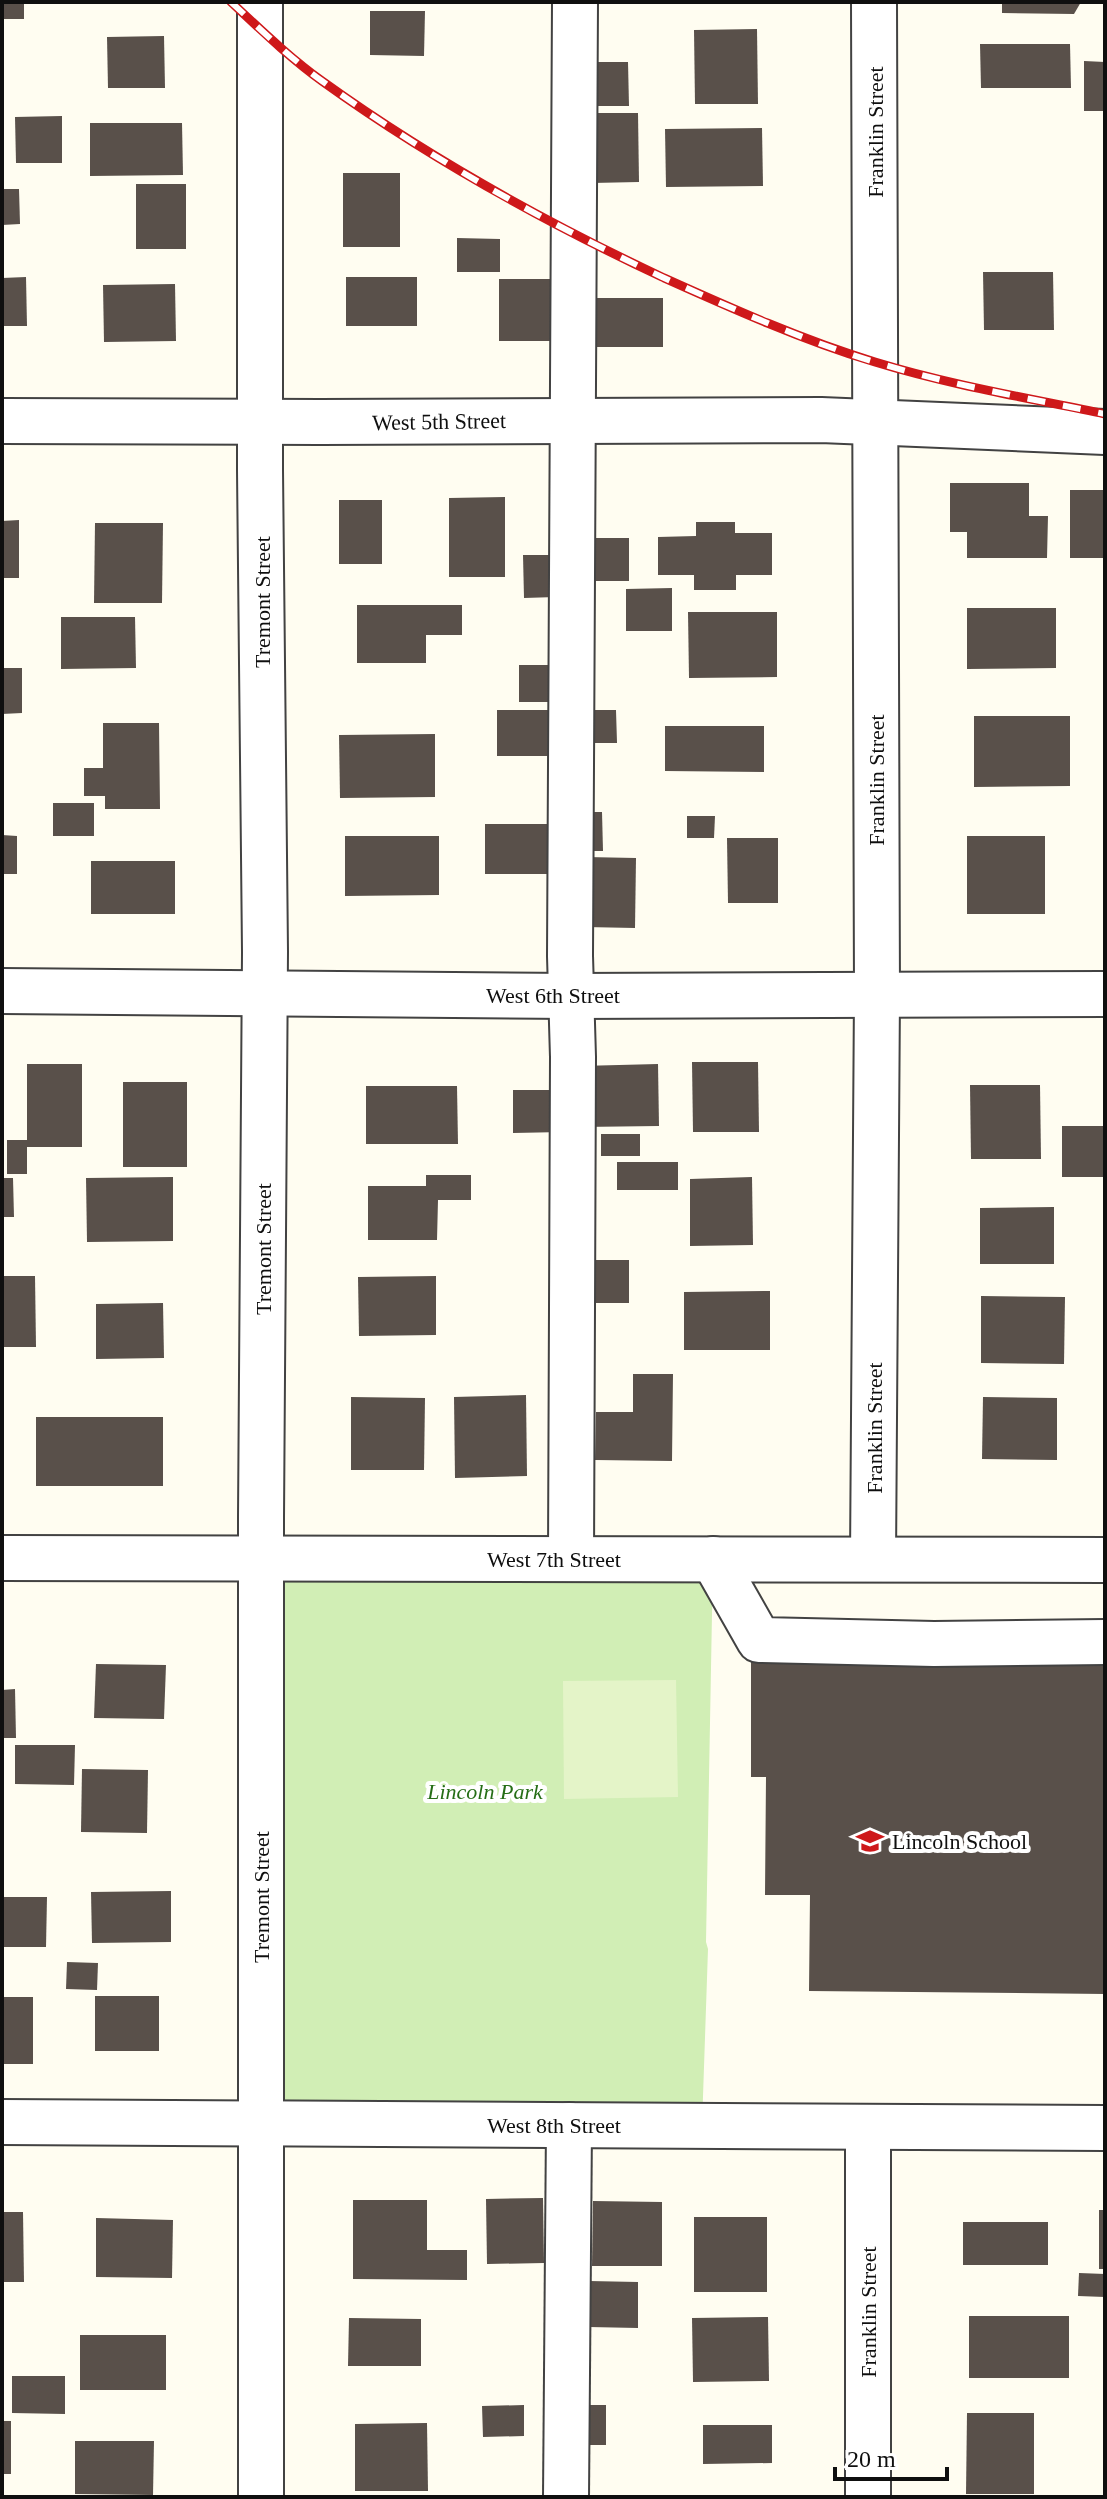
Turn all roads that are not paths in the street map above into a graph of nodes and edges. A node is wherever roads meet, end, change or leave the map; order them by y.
1 (260, 2) edge
2 (575, 2) edge
3 (874, 2) edge
4 (1105, 414) edge
5 (573, 420) junction
6 (876, 420) junction
7 (2, 421) edge
8 (260, 421) junction
9 (1105, 432) edge
10 (2, 991) edge
11 (265, 992) junction
12 (877, 994) junction
13 (1105, 994) edge
14 (571, 996) junction
15 (2, 1558) edge
16 (261, 1559) junction
17 (571, 1559) junction
18 (713, 1559) junction
19 (873, 1559) junction
20 (1105, 1560) edge
21 (1105, 1642) edge
22 (2, 2122) edge
23 (261, 2123) junction
24 (569, 2125) junction
25 (868, 2127) junction
26 (1105, 2128) edge
27 (261, 2497) edge
28 (566, 2497) edge
29 (868, 2497) edge

1 - 8 street, Tremont Street
2 - 5 street
3 - 6 street, Franklin Street
4 - 6 street, West 5th Street
5 - 6 street, West 5th Street
5 - 8 street, West 5th Street
5 - 14 street
6 - 9 street, West 5th Street
6 - 12 street, Franklin Street
7 - 8 street, West 5th Street
8 - 11 street, Tremont Street
10 - 11 street, West 6th Street
11 - 14 street, West 6th Street
11 - 16 street, Tremont Street
12 - 13 street, West 6th Street
12 - 14 street, West 6th Street
12 - 19 street, Franklin Street
14 - 17 street
15 - 16 street, West 7th Street
16 - 17 street, West 7th Street
16 - 23 street, Tremont Street
17 - 18 street, West 7th Street
18 - 19 street, West 7th Street
18 - 21 street
19 - 20 street, West 7th Street
22 - 23 street, West 8th Street
23 - 24 street, West 8th Street
23 - 27 street, Tremont Street
24 - 25 street, West 8th Street
24 - 28 street
25 - 26 street, West 8th Street
25 - 29 street, Franklin Street

